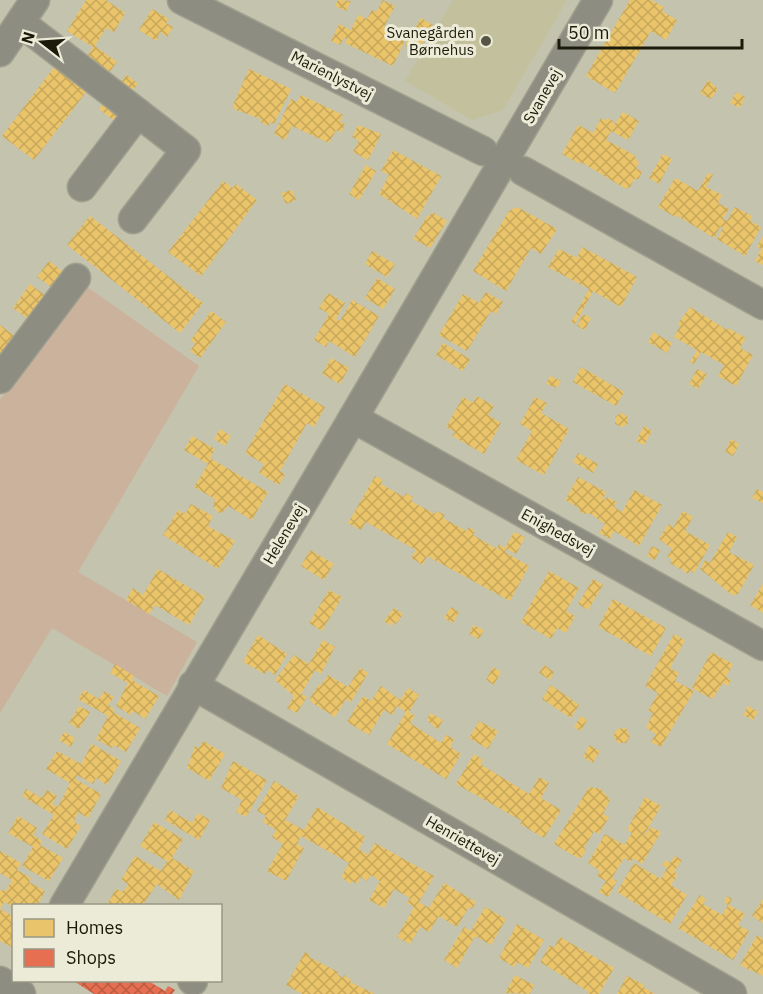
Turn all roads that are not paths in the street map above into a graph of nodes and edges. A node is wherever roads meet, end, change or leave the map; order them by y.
1 (182, 0) edge
2 (598, 0) edge
3 (28, 12) edge
4 (0, 52) edge
5 (138, 113) junction
6 (503, 161) junction
7 (82, 187) dead end
8 (133, 219) dead end
9 (76, 278) dead end
10 (763, 305) edge
11 (0, 379) edge
12 (353, 418) junction
13 (763, 646) edge
14 (193, 685) junction
15 (65, 904) edge
16 (0, 981) edge
17 (21, 994) edge
18 (732, 994) edge

1 - 6 street, Marienlystvej
2 - 6 street, Svanevej
3 - 4 street
3 - 5 street
5 - 7 street
5 - 8 street
6 - 10 street, Marienlystvej
6 - 12 street, Helenevej
9 - 11 street
12 - 13 street, Enighedsvej
12 - 14 street, Helenevej
14 - 15 street, Helenevej
14 - 18 street, Henriettevej
16 - 17 street

